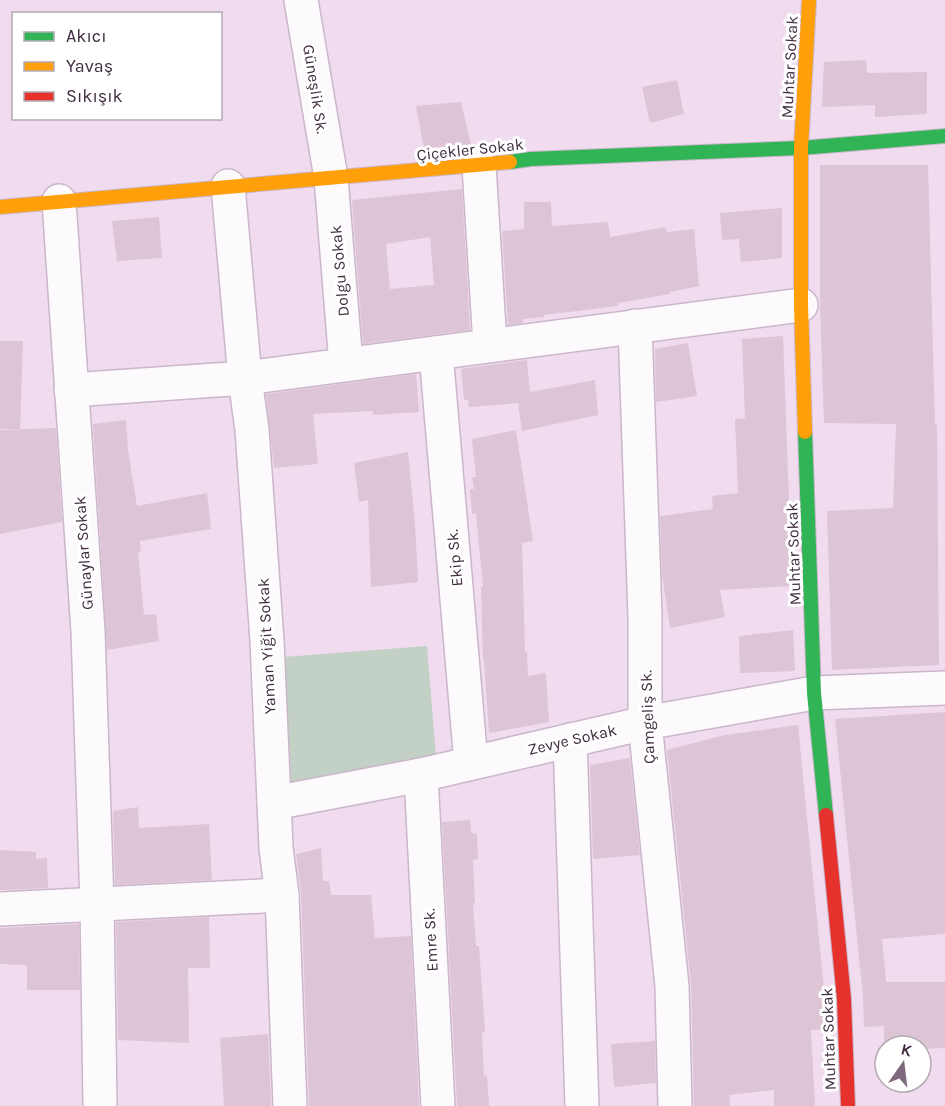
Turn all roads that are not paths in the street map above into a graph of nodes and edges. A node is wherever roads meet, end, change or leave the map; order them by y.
1 (302, 0) edge
2 (809, 0) edge
3 (945, 136) edge
4 (801, 148) junction
5 (479, 166) junction
6 (331, 178) junction
7 (228, 186) junction
8 (59, 201) junction
9 (0, 207) edge
10 (801, 305) junction
11 (635, 326) junction
12 (490, 345) junction
13 (436, 353) junction
14 (346, 364) junction
15 (244, 378) junction
16 (71, 390) junction
17 (945, 688) edge
18 (814, 693) junction
19 (645, 723) junction
20 (570, 740) junction
21 (471, 763) junction
22 (421, 775) junction
23 (274, 803) junction
24 (282, 895) junction
25 (97, 904) junction
26 (0, 909) edge
27 (100, 1106) edge
28 (290, 1106) edge
29 (438, 1106) edge
30 (582, 1106) edge
31 (675, 1106) edge
32 (848, 1106) edge

1 - 6 street, Güneşlik Sk.
2 - 4 street, Muhtar Sokak
3 - 4 street, Çiçekler Sokak
4 - 5 street, Çiçekler Sokak
4 - 10 street, Muhtar Sokak
5 - 6 street, Çiçekler Sokak
5 - 12 street
6 - 7 street, Çiçekler Sokak
6 - 14 street, Dolgu Sokak
7 - 8 street, Çiçekler Sokak
7 - 15 street, Yaman Yiğit Sokak
8 - 9 street, Çiçekler Sokak
8 - 16 street, Günaylar Sokak
10 - 11 street
10 - 18 street, Muhtar Sokak
11 - 12 street
11 - 19 street, Çamgeliş Sk.
12 - 13 street
13 - 14 street
13 - 21 street, Ekip Sk.
14 - 15 street
15 - 16 street
15 - 23 street, Yaman Yiğit Sokak
16 - 25 street, Günaylar Sokak
17 - 18 street, Zevye Sokak
18 - 19 street, Zevye Sokak
18 - 32 street, Muhtar Sokak
19 - 20 street, Zevye Sokak
19 - 31 street, Çamgeliş Sk.
20 - 21 street, Zevye Sokak
20 - 30 street
21 - 22 street, Zevye Sokak
22 - 23 street, Zevye Sokak
22 - 29 street, Emre Sk.
23 - 24 street, Yaman Yiğit Sokak
24 - 25 street
24 - 28 street, Yaman Yiğit Sokak
25 - 26 street
25 - 27 street, Günaylar Sokak

